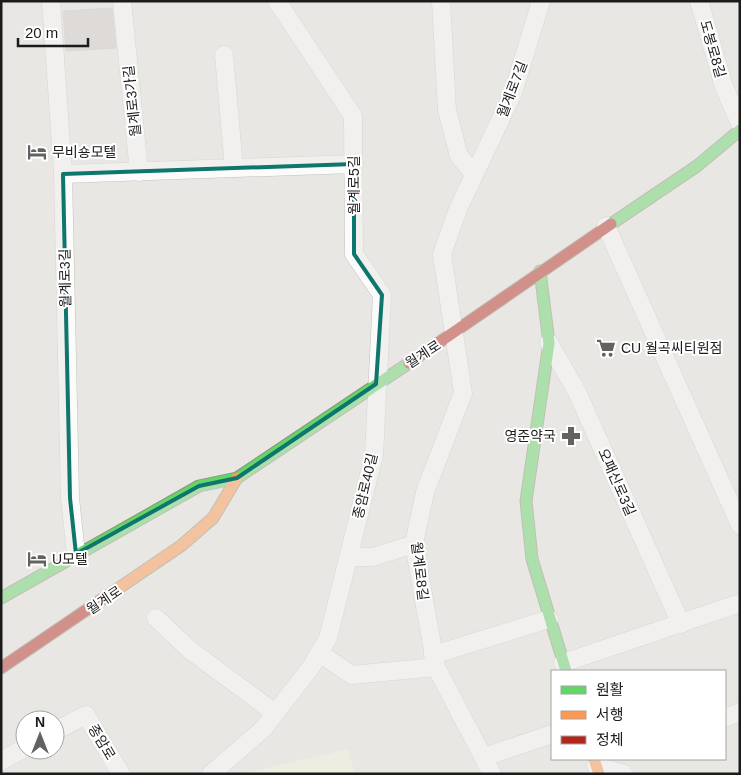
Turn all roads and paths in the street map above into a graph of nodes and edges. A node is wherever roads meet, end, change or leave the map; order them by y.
1 (51, 1) edge
2 (122, 1) edge
3 (277, 1) edge
4 (442, 1) edge
5 (541, 1) edge
6 (699, 1) edge
7 (224, 55) dead end
8 (740, 123) edge
9 (740, 130) edge
10 (354, 164) junction
11 (234, 168) junction
12 (139, 172) junction
13 (63, 174) junction
14 (474, 174) junction
15 (606, 226) junction
16 (540, 271) junction
17 (456, 332) junction
18 (549, 343) junction
19 (376, 384) junction
20 (237, 478) junction
21 (740, 525) edge
22 (414, 544) junction
23 (76, 554) junction
24 (349, 557) junction
25 (1, 598) edge
26 (740, 603) edge
27 (156, 618) dead end
28 (549, 619) junction
29 (681, 624) junction
30 (319, 653) junction
31 (435, 661) junction
32 (564, 667) edge
33 (1, 668) edge
34 (740, 712) edge
35 (275, 713) junction
36 (726, 718) edge
37 (65, 727) edge
38 (551, 734) edge
39 (15, 753) edge
40 (484, 757) junction
41 (1, 760) edge
42 (612, 760) edge
43 (596, 766) edge
44 (121, 774) edge
45 (211, 774) edge
46 (492, 774) edge
47 (624, 774) edge

1 - 13 street, 월계로3길
2 - 12 street, 월계로3가길
3 - 10 street, 월계로5길
4 - 14 street
5 - 14 street, 월계로7길
6 - 8 street, 도봉로8길
7 - 11 street
9 - 15 main road, 월계로
10 - 11 street
10 - 19 street, 월계로5길
11 - 12 street
12 - 13 street
13 - 23 street, 월계로3길
14 - 17 street, 월계로7길
15 - 16 main road, 월계로
15 - 21 street
16 - 17 main road, 월계로
16 - 18 main road, 오패산로3길
17 - 19 main road, 월계로
17 - 22 street, 월계로8길
18 - 28 main road, 오패산로3길
18 - 29 street, 오패산로3길
19 - 20 main road, 월계로
19 - 24 street, 종암로40길
20 - 23 main road, 월계로
20 - 33 main road, 월계로
22 - 24 street
22 - 31 street, 월계로8길
23 - 25 main road, 월계로
24 - 30 street, 종암로40길
26 - 29 street, 오패산로3길
27 - 35 street
28 - 31 street
28 - 32 main road, 오패산로3길
29 - 32 street, 오패산로3길
30 - 31 street
30 - 35 street, 종암로40길
31 - 40 street, 월계로8길
34 - 36 street
35 - 45 street, 종암로40길
37 - 44 street, 종암로
38 - 40 street
39 - 41 street
40 - 46 street, 월계로8길
42 - 43 street
43 - 47 street

